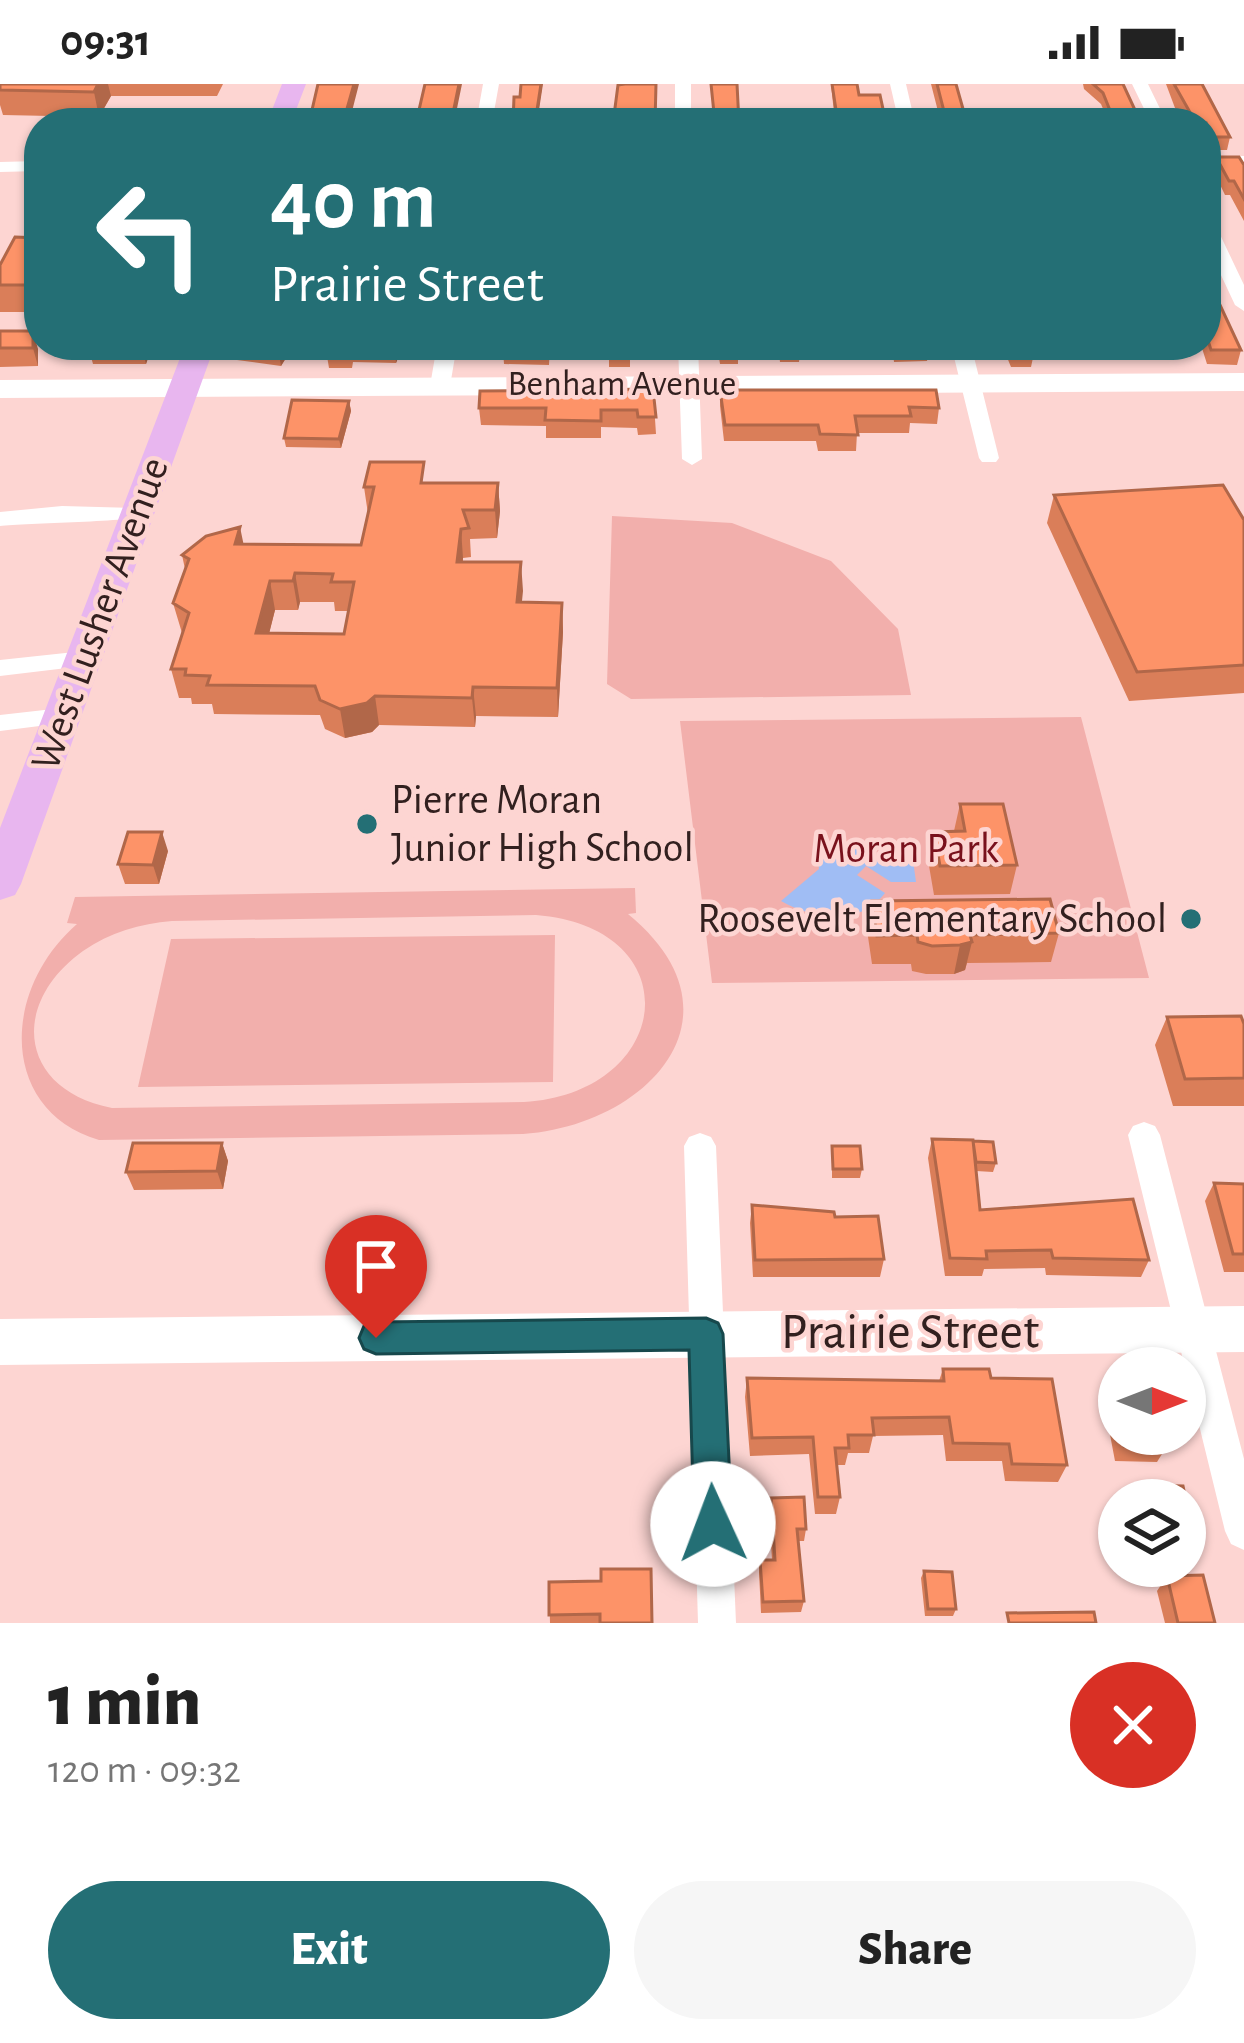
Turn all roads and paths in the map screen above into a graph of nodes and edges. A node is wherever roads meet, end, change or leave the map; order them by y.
1 (1221, 256) edge
2 (1244, 305) edge
3 (195, 360) edge
4 (444, 360) edge
5 (688, 360) edge
6 (965, 360) edge
7 (971, 382) junction
8 (1244, 382) edge
9 (689, 384) junction
10 (185, 386) junction
11 (440, 386) junction
12 (0, 389) edge
13 (692, 458) dead end
14 (989, 458) dead end
15 (136, 515) junction
16 (0, 520) edge
17 (83, 659) junction
18 (0, 668) edge
19 (62, 716) junction
20 (0, 723) edge
21 (0, 884) edge
22 (1144, 1135) dead end
23 (700, 1146) dead end
24 (1190, 1330) junction
25 (1244, 1330) edge
26 (706, 1334) junction
27 (0, 1342) edge
28 (1244, 1531) edge
29 (717, 1623) edge

1 - 2 street
3 - 10 main road, West Lusher Avenue
4 - 11 street
5 - 9 street
6 - 7 street
7 - 8 main road, Benham Avenue
7 - 9 main road, Benham Avenue
7 - 14 street
9 - 11 main road, Benham Avenue
9 - 13 street
10 - 11 main road, Benham Avenue
10 - 12 main road, Benham Avenue
10 - 15 main road, West Lusher Avenue
15 - 16 street
15 - 17 main road, West Lusher Avenue
17 - 18 street
17 - 19 main road, West Lusher Avenue
19 - 20 street
19 - 21 main road, West Lusher Avenue
22 - 24 street
23 - 26 street
24 - 25 main road, Prairie Street
24 - 26 main road, Prairie Street
24 - 28 street
26 - 27 main road, Prairie Street
26 - 29 street

